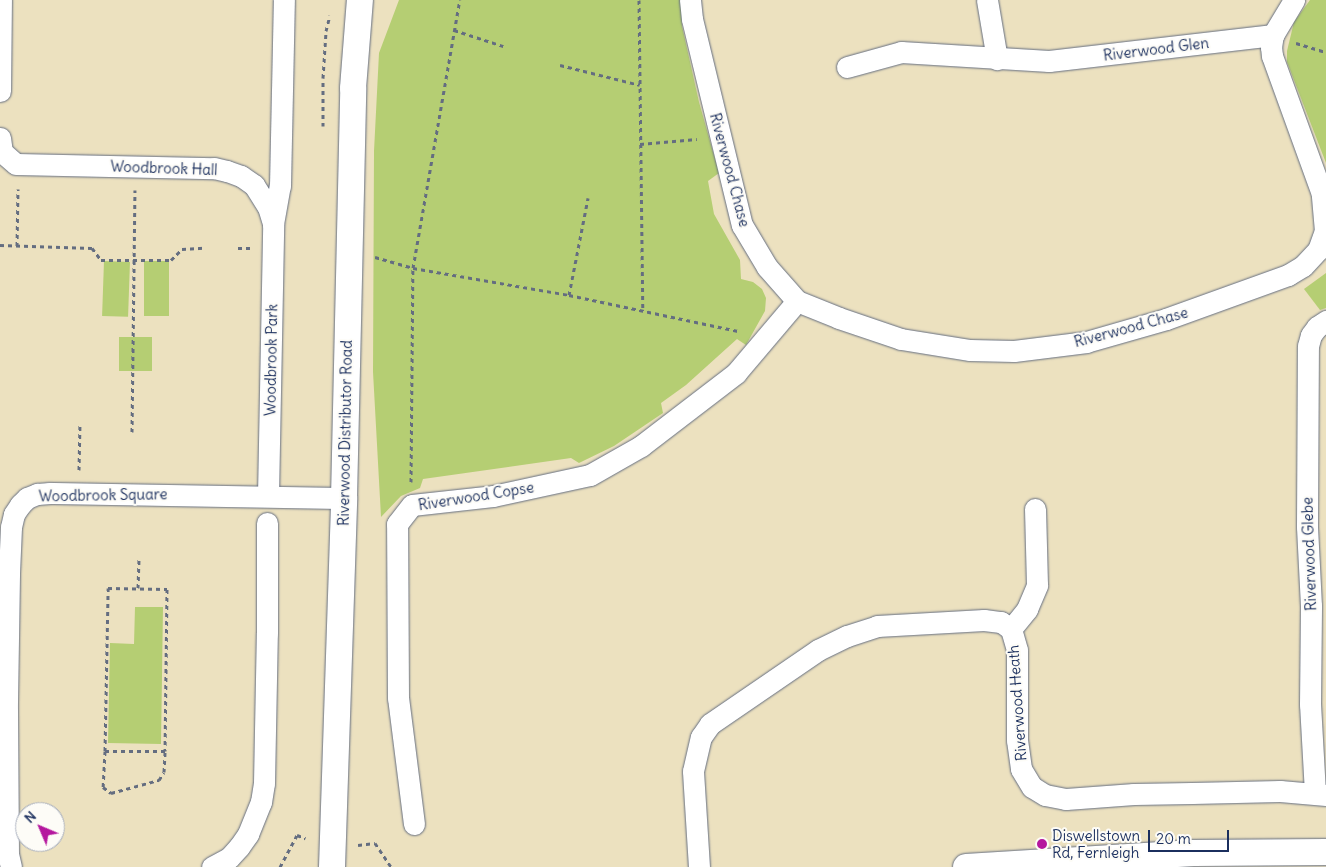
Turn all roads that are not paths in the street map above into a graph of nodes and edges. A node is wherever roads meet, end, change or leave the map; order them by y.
1 (1, 0) edge
2 (284, 0) edge
3 (360, 0) edge
4 (690, 0) edge
5 (987, 0) edge
6 (1294, 0) edge
7 (1273, 35) junction
8 (997, 58) junction
9 (847, 67) dead end
10 (0, 91) edge
11 (0, 138) edge
12 (273, 224) junction
13 (797, 301) junction
14 (1326, 321) edge
15 (268, 496) junction
16 (344, 498) junction
17 (1035, 509) dead end
18 (267, 523) dead end
19 (1011, 629) junction
20 (1320, 794) edge
21 (414, 824) dead end
22 (1326, 852) edge
23 (11, 867) edge
24 (212, 867) edge
25 (332, 867) edge
26 (699, 867) edge
27 (966, 867) edge

1 - 10 street
2 - 12 street
3 - 16 street, Riverwood Distributor Road
4 - 13 street, Riverwood Chase
5 - 8 street
6 - 7 street
7 - 8 street, Riverwood Glen
7 - 13 street, Riverwood Chase
8 - 9 street, Riverwood Glen
11 - 12 street, Woodbrook Hall
12 - 15 street, Woodbrook Park
13 - 21 street, Riverwood Copse
14 - 20 street, Riverwood Glebe
15 - 16 street, Woodbrook Square
15 - 23 street, Woodbrook Square
16 - 25 street, Riverwood Distributor Road
17 - 19 street
18 - 24 street
19 - 20 street, Riverwood Heath
19 - 26 street, Riverwood Heath
22 - 27 street

